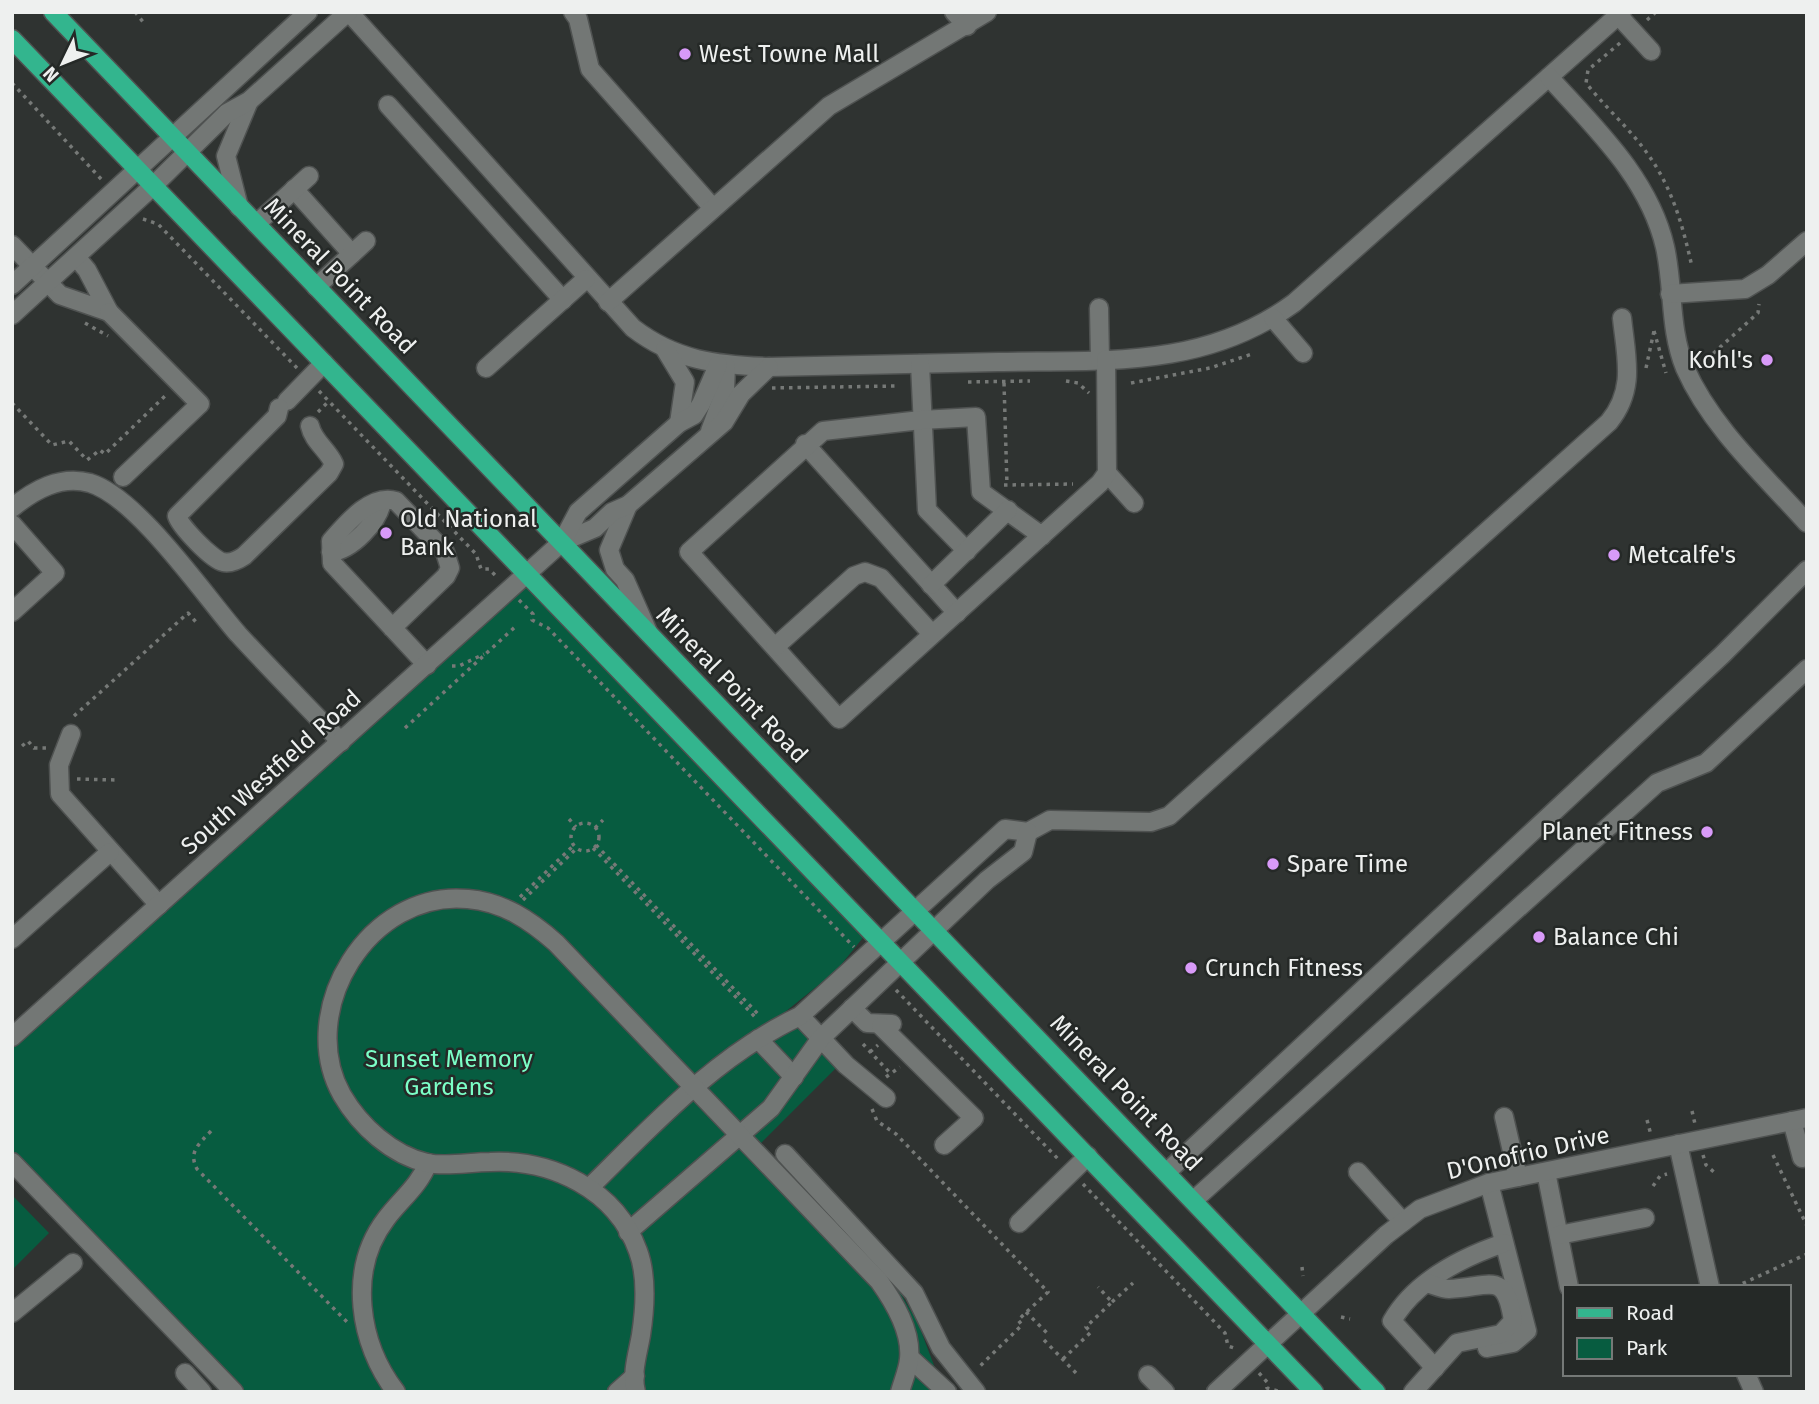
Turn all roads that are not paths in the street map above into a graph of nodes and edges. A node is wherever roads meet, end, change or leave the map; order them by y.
1 (53, 12) edge
2 (308, 12) edge
3 (349, 12) edge
4 (573, 12) edge
5 (954, 12) edge
6 (987, 12) edge
7 (1620, 14) edge
8 (967, 26) junction
9 (12, 39) edge
10 (1651, 51) dead end
11 (1549, 77) junction
12 (249, 101) junction
13 (388, 105) dead end
14 (171, 136) junction
15 (187, 152) junction
16 (136, 169) junction
17 (309, 176) dead end
18 (153, 187) junction
19 (294, 189) junction
20 (239, 207) junction
21 (713, 208) junction
22 (256, 224) junction
23 (366, 241) dead end
24 (1807, 241) edge
25 (12, 245) edge
26 (352, 254) junction
27 (76, 257) junction
28 (32, 266) junction
29 (586, 279) junction
30 (48, 283) junction
31 (12, 285) edge
32 (316, 287) junction
33 (1670, 294) junction
34 (563, 300) junction
35 (608, 302) junction
36 (1099, 308) dead end
37 (109, 312) junction
38 (12, 315) edge
39 (1273, 318) junction
40 (1622, 318) dead end
41 (666, 349) junction
42 (1303, 353) dead end
43 (1103, 360) junction
44 (324, 363) junction
45 (920, 364) junction
46 (722, 365) junction
47 (769, 367) junction
48 (486, 368) dead end
49 (921, 420) junction
50 (679, 423) junction
51 (310, 426) dead end
52 (710, 431) junction
53 (805, 444) junction
54 (1107, 473) junction
55 (123, 477) dead end
56 (1134, 503) dead end
57 (628, 505) junction
58 (12, 508) edge
59 (1008, 510) junction
60 (1807, 523) edge
61 (12, 524) edge
62 (1042, 536) junction
63 (562, 542) junction
64 (967, 551) junction
65 (1807, 570) edge
66 (528, 575) junction
67 (932, 585) junction
68 (12, 612) edge
69 (957, 612) junction
70 (392, 628) junction
71 (649, 633) junction
72 (932, 634) junction
73 (775, 648) junction
74 (427, 665) junction
75 (1807, 669) edge
76 (69, 729) road end
77 (341, 742) junction
78 (1028, 832) junction
79 (110, 852) junction
80 (159, 905) junction
81 (916, 910) junction
82 (935, 930) junction
83 (12, 939) edge
84 (882, 942) junction
85 (902, 962) junction
86 (852, 1008) junction
87 (800, 1016) junction
88 (881, 1026) junction
89 (12, 1037) edge
90 (821, 1038) junction
91 (758, 1039) junction
92 (930, 1075) junction
93 (794, 1077) junction
94 (694, 1087) junction
95 (883, 1097) road end
96 (1504, 1117) dead end
97 (1800, 1119) edge
98 (738, 1135) junction
99 (1678, 1144) junction
100 (944, 1145) dead end
101 (785, 1154) dead end
102 (1088, 1156) junction
103 (1802, 1158) dead end
104 (12, 1162) edge
105 (428, 1163) junction
106 (1546, 1171) junction
107 (1167, 1172) junction
108 (1358, 1172) dead end
109 (1518, 1177) junction
110 (1489, 1183) junction
111 (589, 1188) junction
112 (1194, 1199) junction
113 (1645, 1219) dead end
114 (1403, 1222) junction
115 (1019, 1223) dead end
116 (628, 1232) junction
117 (1560, 1239) junction
118 (1504, 1243) junction
119 (73, 1263) dead end
120 (1427, 1283) junction
121 (1569, 1285) edge
122 (1578, 1285) edge
123 (1710, 1285) edge
124 (12, 1313) edge
125 (1302, 1313) junction
126 (1268, 1344) junction
127 (909, 1358) junction
128 (1440, 1361) junction
129 (185, 1373) dead end
130 (1149, 1375) dead end
131 (1747, 1376) edge
132 (636, 1384) edge
133 (202, 1392) edge
134 (234, 1392) edge
135 (396, 1392) edge
136 (617, 1392) edge
137 (900, 1392) edge
138 (947, 1392) edge
139 (976, 1392) edge
140 (1165, 1392) edge
141 (1216, 1392) edge
142 (1314, 1392) edge
143 (1376, 1392) edge
144 (1413, 1392) edge
145 (1754, 1392) edge

1 - 14 main road, Mineral Point Road
2 - 14 street
3 - 12 street
3 - 29 street
4 - 21 street
5 - 8 street
6 - 8 street
7 - 10 street
7 - 11 street
8 - 21 street
9 - 16 main road
11 - 33 street
11 - 39 street
12 - 15 street
12 - 20 street
13 - 34 street
14 - 15 main road, Mineral Point Road
14 - 16 street
15 - 18 street
15 - 20 main road, Mineral Point Road
16 - 18 main road
16 - 28 street
17 - 19 street
18 - 27 street
18 - 44 main road
19 - 22 street
19 - 26 street
20 - 22 main road, Mineral Point Road
21 - 35 street
22 - 32 main road, Mineral Point Road
23 - 26 street
24 - 33 street
25 - 28 street
26 - 32 street
27 - 30 street
27 - 37 street
28 - 30 street
28 - 31 street
29 - 34 street
29 - 35 street
30 - 37 street
30 - 38 street
32 - 63 main road, Mineral Point Road
33 - 60 street
34 - 48 street
35 - 41 street
36 - 43 street
37 - 55 street
39 - 42 street
39 - 43 street
40 - 78 street
41 - 46 street
41 - 50 street
43 - 45 street
43 - 54 street
44 - 51 street
44 - 66 main road
45 - 47 street
45 - 49 street
46 - 47 street
46 - 50 street
46 - 52 street
47 - 52 street
49 - 53 street
49 - 59 street
49 - 64 street
50 - 63 street
52 - 57 street
53 - 67 street
53 - 73 street
54 - 56 street
54 - 62 street
57 - 63 street
57 - 71 street
58 - 77 street
59 - 62 street
59 - 64 street
61 - 68 street
62 - 69 street
63 - 66 street, South Westfield Road
63 - 71 main road, Mineral Point Road
64 - 67 street
65 - 107 street
66 - 74 street, South Westfield Road
66 - 84 main road
67 - 69 street
69 - 72 street
70 - 70 street
70 - 74 street
71 - 81 main road, Mineral Point Road
72 - 73 street
72 - 73 street
74 - 77 street, South Westfield Road
75 - 112 street
76 - 79 street
77 - 80 street, South Westfield Road
78 - 81 street
78 - 82 street
79 - 80 street
79 - 83 street
80 - 89 street, South Westfield Road
81 - 82 main road, Mineral Point Road
81 - 84 street
82 - 85 street
82 - 107 main road, Mineral Point Road
84 - 85 main road
84 - 87 street
85 - 86 street
85 - 102 main road
86 - 88 street
86 - 90 street
87 - 90 street
87 - 91 street
88 - 92 street
88 - 92 street
90 - 93 street
90 - 95 street
91 - 93 street
91 - 94 street
92 - 100 street
93 - 98 street
94 - 98 street
94 - 105 street
94 - 111 street
96 - 109 street
97 - 99 street, D'Onofrio Drive
97 - 103 street
98 - 116 street
98 - 127 street
99 - 106 street, D'Onofrio Drive
99 - 123 street
101 - 139 street
102 - 115 street
102 - 126 main road
104 - 134 street
105 - 111 street
105 - 135 street
106 - 109 street, D'Onofrio Drive
106 - 117 street
107 - 112 main road, Mineral Point Road
108 - 114 street
109 - 110 street, D'Onofrio Drive
110 - 114 street, D'Onofrio Drive
110 - 118 street
111 - 116 street
112 - 125 main road, Mineral Point Road
113 - 117 street
114 - 125 street, D'Onofrio Drive
116 - 132 street
117 - 121 street
117 - 122 street
118 - 120 street
118 - 128 street
119 - 124 street
120 - 128 street
120 - 128 street
125 - 126 street, D'Onofrio Drive
125 - 143 main road, Mineral Point Road
126 - 141 street, D'Onofrio Drive
126 - 142 main road
127 - 137 street
127 - 138 street
128 - 144 street
129 - 133 street
130 - 140 street
131 - 145 street
132 - 136 street

